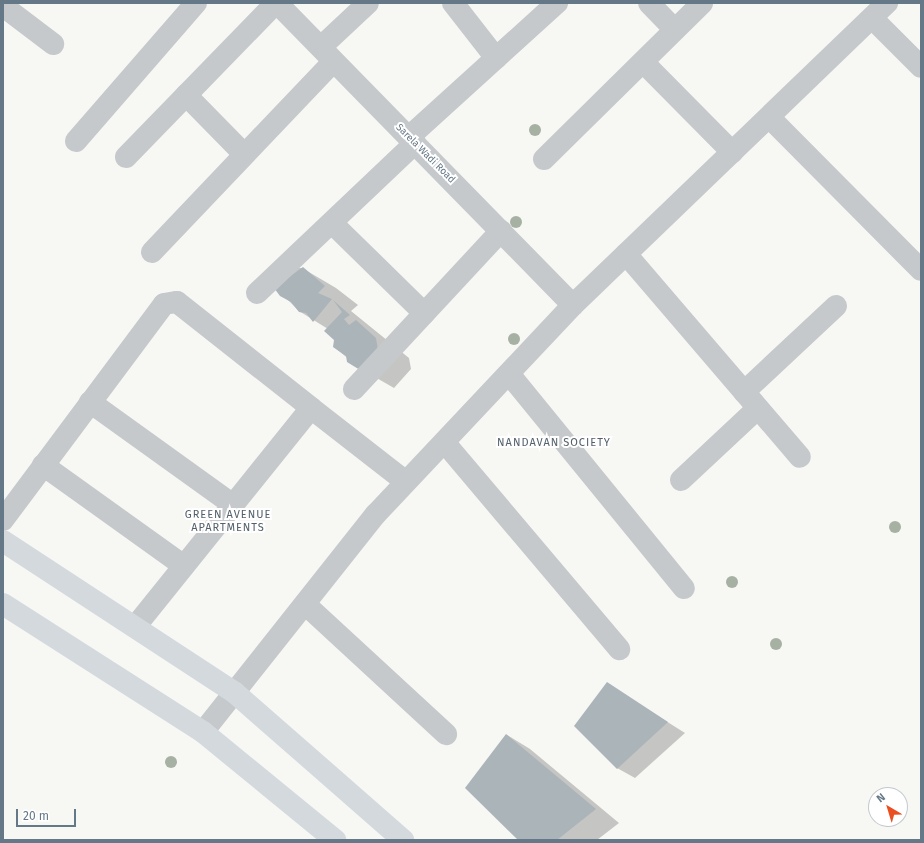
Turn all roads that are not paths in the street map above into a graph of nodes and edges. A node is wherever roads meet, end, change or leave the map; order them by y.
1 (196, 3) edge
2 (276, 3) edge
3 (368, 3) edge
4 (453, 3) edge
5 (557, 3) edge
6 (649, 3) edge
7 (702, 3) edge
8 (887, 3) edge
9 (6, 15) edge
10 (872, 18) junction
11 (675, 30) junction
12 (53, 44) dead end
13 (327, 54) junction
14 (496, 58) junction
15 (643, 62) junction
16 (921, 67) edge
17 (186, 95) junction
18 (770, 118) junction
19 (412, 140) junction
20 (76, 141) dead end
21 (732, 152) junction
22 (244, 154) junction
23 (126, 157) dead end
24 (544, 159) dead end
25 (332, 223) junction
26 (501, 230) junction
27 (152, 252) dead end
28 (626, 254) junction
29 (921, 270) edge
30 (257, 293) dead end
31 (573, 305) junction
32 (836, 306) dead end
33 (424, 313) junction
34 (510, 375) junction
35 (354, 389) dead end
36 (744, 392) junction
37 (90, 402) junction
38 (311, 408) junction
39 (758, 408) junction
40 (445, 442) junction
41 (800, 457) dead end
42 (43, 465) junction
43 (681, 480) dead end
44 (406, 482) junction
45 (232, 504) junction
46 (3, 520) edge
47 (3, 541) edge
48 (184, 566) junction
49 (684, 588) dead end
50 (3, 604) edge
51 (305, 604) junction
52 (134, 627) junction
53 (619, 649) dead end
54 (234, 692) junction
55 (203, 732) junction
56 (446, 734) dead end
57 (336, 840) edge
58 (403, 840) edge

1 - 20 street
2 - 13 street, Sarela Wadi Road
2 - 17 street
3 - 13 street
4 - 14 street
5 - 14 street
6 - 11 street
7 - 11 street
8 - 10 street
9 - 12 street
10 - 16 street
10 - 18 street
11 - 15 street
13 - 19 street, Sarela Wadi Road
13 - 22 street
14 - 19 street
15 - 21 street
15 - 24 street
17 - 22 street
17 - 23 street
18 - 21 street
18 - 29 street
19 - 25 street
19 - 26 street, Sarela Wadi Road
21 - 28 street
22 - 27 street
25 - 30 street
25 - 33 street
26 - 31 street, Sarela Wadi Road
26 - 33 street
28 - 31 street
28 - 36 street
31 - 34 street
32 - 36 street
33 - 35 street
34 - 40 street
34 - 49 street
36 - 39 street
37 - 38 street
37 - 42 street
37 - 45 street
38 - 44 street
38 - 45 street
39 - 41 street
39 - 43 street
40 - 44 street
40 - 53 street
42 - 46 street
42 - 48 street
44 - 51 street
45 - 48 street
47 - 52 street
48 - 52 street
50 - 55 street
51 - 54 street
51 - 56 street
52 - 54 street
54 - 55 street
54 - 58 street
55 - 57 street

